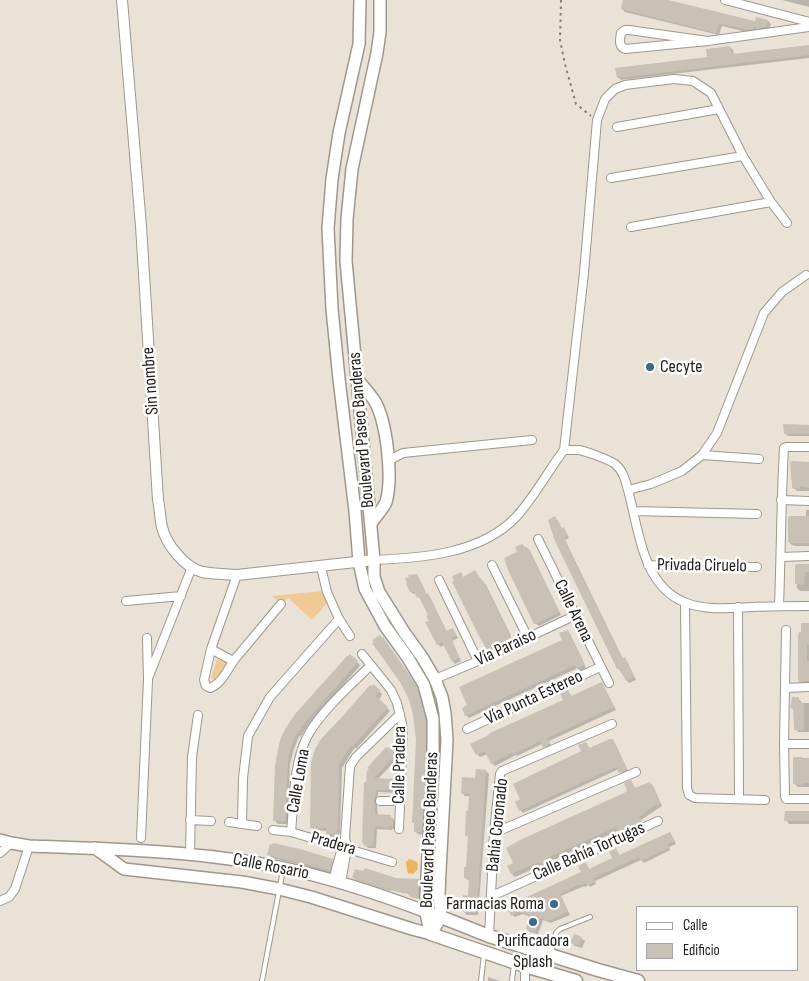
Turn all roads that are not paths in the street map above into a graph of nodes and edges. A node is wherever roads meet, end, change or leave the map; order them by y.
1 (122, 0) edge
2 (360, 0) edge
3 (380, 0) edge
4 (725, 0) edge
5 (809, 22) edge
6 (809, 27) edge
7 (708, 41) junction
8 (719, 109) junction
9 (617, 126) dead end
10 (743, 156) junction
11 (612, 178) dead end
12 (771, 202) junction
13 (787, 223) dead end
14 (631, 227) dead end
15 (806, 275) dead end
16 (357, 379) junction
17 (532, 440) dead end
18 (386, 445) junction
19 (809, 447) edge
20 (564, 450) junction
21 (403, 453) junction
22 (702, 455) junction
23 (759, 459) dead end
24 (388, 461) junction
25 (628, 490) junction
26 (781, 500) junction
27 (809, 500) edge
28 (633, 510) junction
29 (757, 514) dead end
30 (371, 524) junction
31 (538, 539) dead end
32 (781, 556) junction
33 (809, 556) edge
34 (374, 560) junction
35 (359, 562) junction
36 (492, 565) dead end
37 (648, 565) junction
38 (192, 567) junction
39 (321, 567) junction
40 (757, 567) dead end
41 (237, 575) junction
42 (439, 580) dead end
43 (181, 596) junction
44 (126, 601) dead end
45 (685, 603) junction
46 (281, 604) dead end
47 (779, 606) junction
48 (809, 606) edge
49 (738, 607) junction
50 (576, 615) junction
51 (339, 619) junction
52 (786, 630) dead end
53 (350, 636) dead end
54 (147, 638) dead end
55 (528, 638) junction
56 (211, 649) junction
57 (362, 654) dead end
58 (233, 661) junction
59 (478, 661) junction
60 (371, 665) junction
61 (600, 667) junction
62 (435, 679) junction
63 (148, 680) junction
64 (609, 683) dead end
65 (809, 687) edge
66 (785, 688) junction
67 (400, 714) junction
68 (198, 715) dead end
69 (612, 724) dead end
70 (467, 729) dead end
71 (784, 744) junction
72 (809, 744) edge
73 (636, 772) dead end
74 (809, 798) edge
75 (739, 799) junction
76 (765, 800) dead end
77 (380, 801) dead end
78 (400, 801) junction
79 (190, 820) junction
80 (211, 821) dead end
81 (658, 821) dead end
82 (229, 822) dead end
83 (242, 824) junction
84 (257, 826) dead end
85 (399, 829) dead end
86 (274, 830) dead end
87 (291, 832) junction
88 (494, 833) junction
89 (141, 838) dead end
90 (5, 842) edge
91 (29, 846) junction
92 (95, 848) junction
93 (344, 848) junction
94 (0, 853) edge
95 (190, 855) junction
96 (392, 862) dead end
97 (284, 868) junction
98 (337, 882) junction
99 (279, 889) junction
100 (492, 896) junction
101 (0, 901) edge
102 (426, 911) junction
103 (441, 917) junction
104 (590, 917) dead end
105 (431, 934) junction
106 (489, 936) junction
107 (484, 952) junction
108 (550, 955) junction
109 (520, 964) junction
110 (557, 978) edge
111 (262, 981) edge
112 (481, 981) edge
113 (512, 981) edge
114 (525, 981) edge
115 (576, 981) edge
116 (638, 981) edge

1 - 38 street, Sin nombre
2 - 35 main road, Boulevard Paseo Banderas
3 - 16 main road, Boulevard Paseo Banderas
4 - 5 street
6 - 7 street
7 - 7 street
8 - 9 street
8 - 10 street
8 - 20 street
10 - 11 street
10 - 12 street
12 - 13 street
12 - 14 street
15 - 22 street
16 - 18 main road
16 - 30 main road, Boulevard Paseo Banderas
17 - 21 street
18 - 21 street
18 - 24 main road
19 - 26 street
20 - 25 street
20 - 34 street
21 - 24 street
22 - 23 street
22 - 25 street
24 - 30 main road
25 - 28 street
26 - 27 street
26 - 32 street
28 - 29 street
28 - 37 street
30 - 34 main road, Boulevard Paseo Banderas
31 - 50 street, Calle Arena
32 - 33 street
32 - 47 street
34 - 35 street, Sin nombre
34 - 62 main road, Boulevard Paseo Banderas
35 - 39 street, Sin nombre
35 - 102 main road, Boulevard Paseo Banderas
36 - 55 street
37 - 40 street, Privada Ciruelo
37 - 45 street
38 - 41 street, Sin nombre
38 - 43 street
39 - 41 street, Sin nombre
39 - 51 street
41 - 56 street
42 - 59 street
43 - 44 street
43 - 63 street
45 - 49 street
45 - 75 street
46 - 58 street
47 - 48 street
47 - 49 street
49 - 75 street
50 - 55 street, Vía Paraiso
50 - 61 street, Calle Arena
51 - 53 street
51 - 83 street
52 - 66 street
54 - 63 street
55 - 59 street, Vía Paraiso
56 - 58 street
56 - 58 street
57 - 60 street, Calle Pradera
59 - 62 street, Vía Paraiso
60 - 67 street, Calle Pradera
60 - 87 street, Calle Loma
61 - 64 street, Calle Arena
61 - 70 street, Vía Punta Estereo
62 - 103 main road, Boulevard Paseo Banderas
63 - 89 street
65 - 66 street
66 - 71 street
67 - 78 street, Calle Pradera
67 - 93 street
68 - 79 street
69 - 88 street, Bahía Coronado
71 - 72 street
71 - 74 street
73 - 88 street
75 - 76 street
77 - 78 street
78 - 85 street, Calle Pradera
79 - 80 street
79 - 95 street
81 - 100 street, Calle Bahía Tortugas
82 - 83 street
83 - 84 street
86 - 87 street, Pradera
87 - 93 street, Pradera
88 - 100 street, Bahía Coronado
90 - 91 main road, Calle Rosario
90 - 94 street
91 - 92 main road, Calle Rosario
91 - 101 street
92 - 95 main road, Calle Rosario
92 - 99 main road, Calle Rosario
93 - 96 street, Pradera
93 - 98 street
95 - 97 main road, Calle Rosario
97 - 98 main road, Calle Rosario
97 - 99 lane
98 - 102 main road, Calle Rosario
99 - 105 main road, Calle Rosario
99 - 111 lane
100 - 106 street, Bahía Coronado
102 - 103 main road, Calle Rosario
102 - 105 main road, Boulevard Paseo Banderas
103 - 105 main road, Boulevard Paseo Banderas
103 - 106 main road
104 - 108 lane
105 - 107 main road
106 - 108 main road
107 - 109 main road
107 - 112 lane
108 - 116 main road
109 - 110 main road
109 - 113 lane
109 - 114 street
110 - 115 main road

